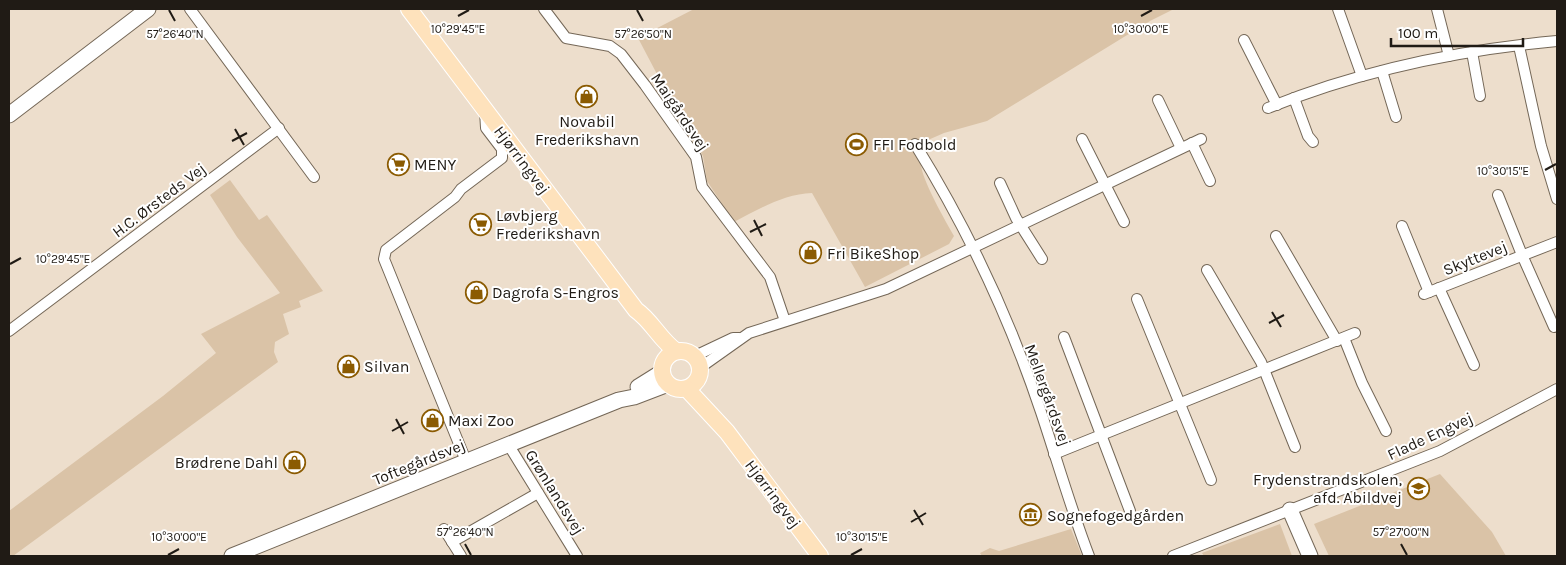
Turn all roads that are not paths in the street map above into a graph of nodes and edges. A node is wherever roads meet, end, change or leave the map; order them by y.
1 (148, 9) edge
2 (190, 9) edge
3 (409, 9) edge
4 (544, 9) edge
5 (1338, 9) edge
6 (1437, 9) edge
7 (1244, 40) dead end
8 (1557, 41) edge
9 (1519, 46) junction
10 (1472, 52) junction
11 (1449, 56) junction
12 (1382, 71) junction
13 (1362, 76) junction
14 (1480, 96) dead end
15 (1294, 98) junction
16 (1158, 100) dead end
17 (485, 110) junction
18 (9, 115) edge
19 (1396, 117) dead end
20 (278, 128) junction
21 (1082, 139) dead end
22 (1312, 142) dead end
23 (915, 144) dead end
24 (1181, 148) junction
25 (314, 177) dead end
26 (1210, 180) dead end
27 (1000, 183) dead end
28 (1104, 184) junction
29 (1498, 195) dead end
30 (1557, 198) edge
31 (1124, 222) dead end
32 (1020, 224) junction
33 (1402, 226) dead end
34 (1276, 236) dead end
35 (1557, 242) edge
36 (973, 246) junction
37 (1522, 255) junction
38 (1042, 259) dead end
39 (1207, 270) dead end
40 (1430, 292) junction
41 (1138, 299) dead end
42 (785, 322) junction
43 (1554, 327) dead end
44 (9, 331) edge
45 (1355, 333) dead end
46 (1064, 337) dead end
47 (1340, 339) junction
48 (1474, 365) dead end
49 (667, 367) junction
50 (1265, 370) junction
51 (695, 373) junction
52 (1557, 389) edge
53 (1179, 404) junction
54 (1386, 431) dead end
55 (1101, 435) junction
56 (508, 444) junction
57 (1295, 446) dead end
58 (1054, 454) junction
59 (466, 461) junction
60 (1211, 480) dead end
61 (538, 493) junction
62 (1290, 510) junction
63 (1130, 511) dead end
64 (444, 529) dead end
65 (452, 542) junction
66 (240, 555) edge
67 (461, 556) edge
68 (577, 556) edge
69 (820, 556) edge
70 (1089, 556) edge
71 (1173, 556) edge
72 (1310, 556) edge

1 - 18 street
2 - 20 street
3 - 17 main road, Hjørringvej
4 - 42 street, Maigårdsvej
5 - 13 street
6 - 11 street
7 - 15 street
8 - 9 street
9 - 10 street
9 - 30 street
10 - 11 street
10 - 14 street
11 - 12 street
12 - 13 street
12 - 19 street
13 - 15 street
15 - 22 street
16 - 24 street
17 - 49 main road, Hjørringvej
17 - 59 street
20 - 25 street
20 - 44 street, H.C. Ørsteds Vej
21 - 28 street
23 - 36 street, Mellergårdsvej
24 - 26 street
24 - 28 street
27 - 32 street
28 - 31 street
28 - 32 street
29 - 37 street, Skyttevej
32 - 36 street
32 - 38 street
33 - 40 street, Skyttevej
34 - 47 street
35 - 37 street, Skyttevej
36 - 42 street
36 - 58 street, Mellergårdsvej
37 - 40 street, Skyttevej
37 - 43 street, Skyttevej
39 - 50 street
40 - 48 street, Skyttevej
41 - 53 street
42 - 51 street
45 - 47 street
46 - 55 street
47 - 50 street
47 - 54 street
49 - 51 main road
49 - 51 main road
49 - 56 street, Toftegårdsvej
50 - 53 street
50 - 57 street
51 - 69 main road, Hjørringvej
52 - 62 street, Flade Engvej
53 - 55 street
53 - 60 street
55 - 58 street
55 - 63 street
56 - 59 street, Toftegårdsvej
56 - 61 street, Grønlandsvej
58 - 70 street, Mellergårdsvej
59 - 66 street, Toftegårdsvej
61 - 65 street
61 - 68 street, Grønlandsvej
62 - 71 street, Flade Engvej
62 - 72 street
64 - 65 street
65 - 67 street

